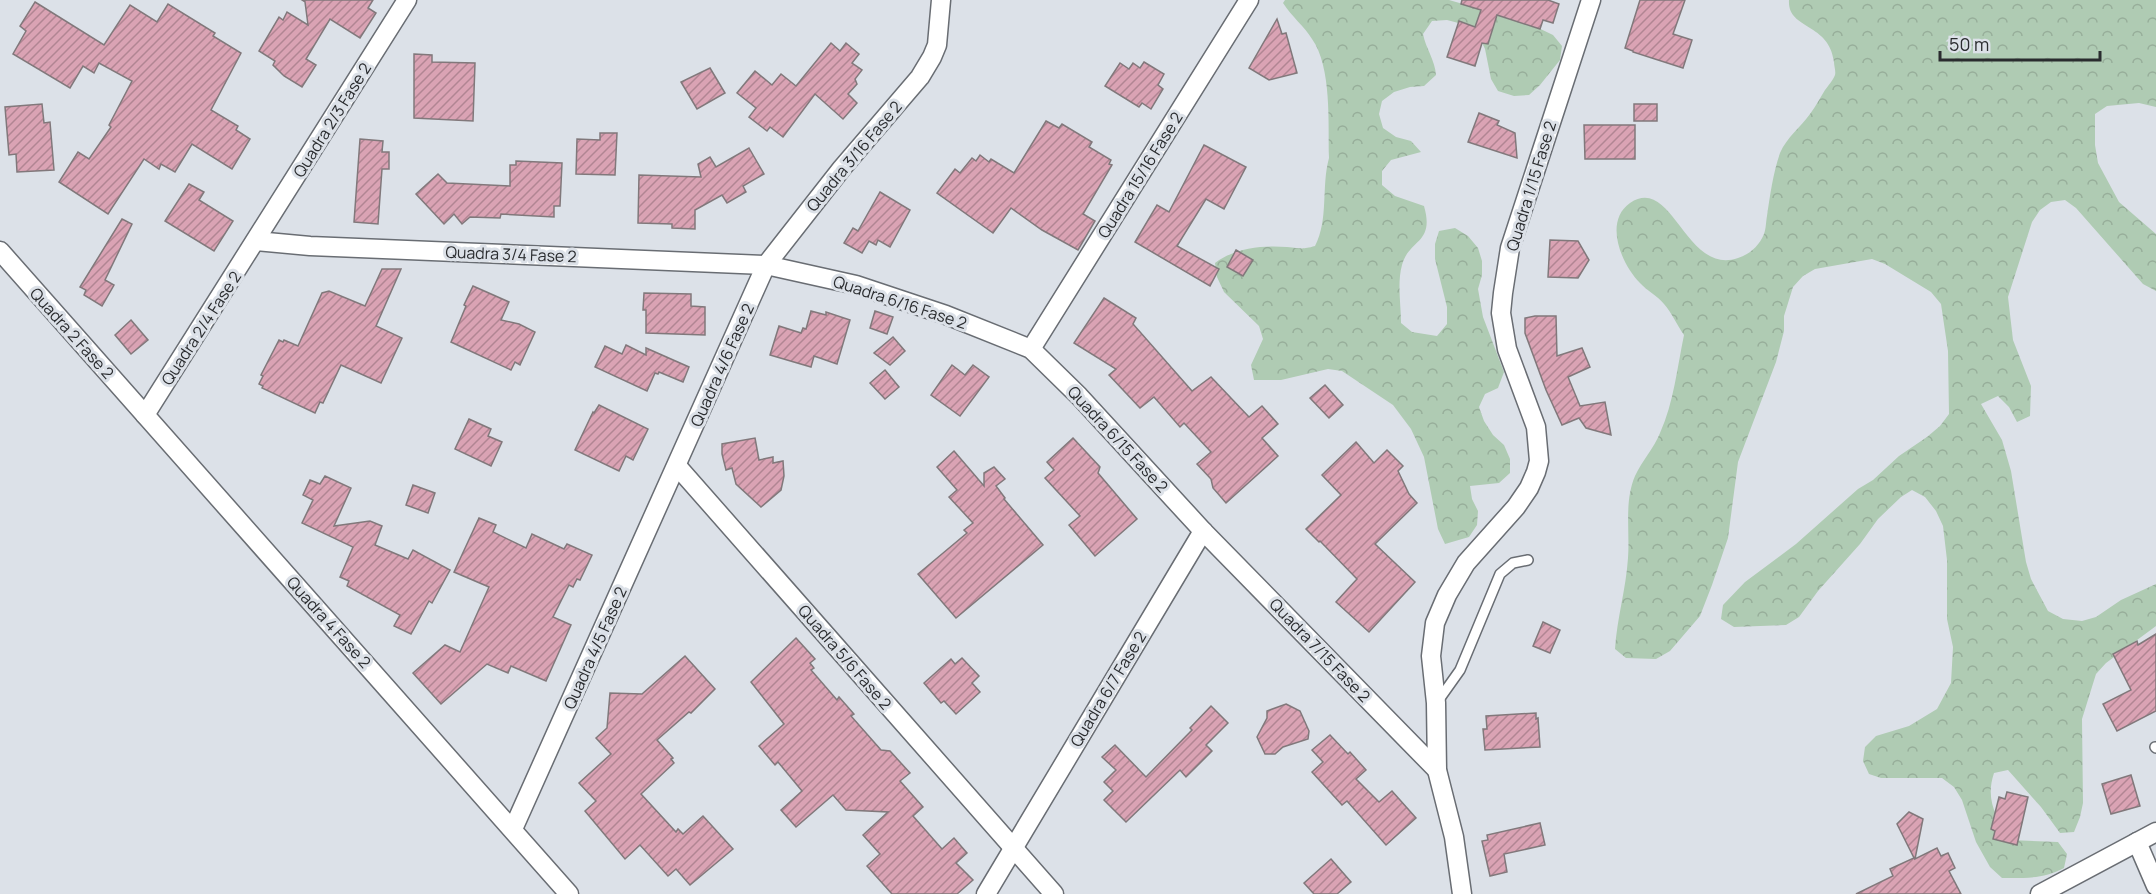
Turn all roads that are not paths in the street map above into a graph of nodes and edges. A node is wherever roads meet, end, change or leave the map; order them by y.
1 (407, 0) edge
2 (940, 0) edge
3 (1249, 0) edge
4 (1591, 0) edge
5 (256, 241) junction
6 (0, 251) edge
7 (766, 265) junction
8 (1030, 349) junction
9 (145, 415) junction
10 (677, 466) junction
11 (1203, 531) junction
12 (1528, 560) dead end
13 (1436, 703) junction
14 (1437, 770) junction
15 (513, 830) junction
16 (2156, 832) edge
17 (2137, 842) junction
18 (1014, 848) junction
19 (2156, 886) edge
20 (569, 894) edge
21 (986, 894) edge
22 (1054, 894) edge
23 (1462, 894) edge
24 (2040, 894) edge

1 - 5 street, Quadra 2/3 Fase 2
2 - 7 street, Quadra 3/16 Fase 2
3 - 8 street, Quadra 15/16 Fase 2
4 - 13 street, Quadra 1/15 Fase 2
5 - 7 street, Quadra 3/4 Fase 2
5 - 9 street, Quadra 2/4 Fase 2
6 - 9 street, Quadra 2 Fase 2
7 - 8 street, Quadra 6/16 Fase 2
7 - 10 street, Quadra 4/6 Fase 2
8 - 11 street, Quadra 6/15 Fase 2
9 - 15 street, Quadra 4 Fase 2
10 - 15 street, Quadra 4/5 Fase 2
10 - 18 street, Quadra 5/6 Fase 2
11 - 14 street, Quadra 7/15 Fase 2
11 - 18 street, Quadra 6/7 Fase 2
12 - 13 lane
13 - 14 street, Quadra 1/15 Fase 2
14 - 23 street, Quadra 1/15 Fase 2
15 - 20 street, Quadra 4 Fase 2
16 - 17 street
17 - 19 street
17 - 24 street
18 - 21 street, Quadra 6/7 Fase 2
18 - 22 street, Quadra 5/6 Fase 2

